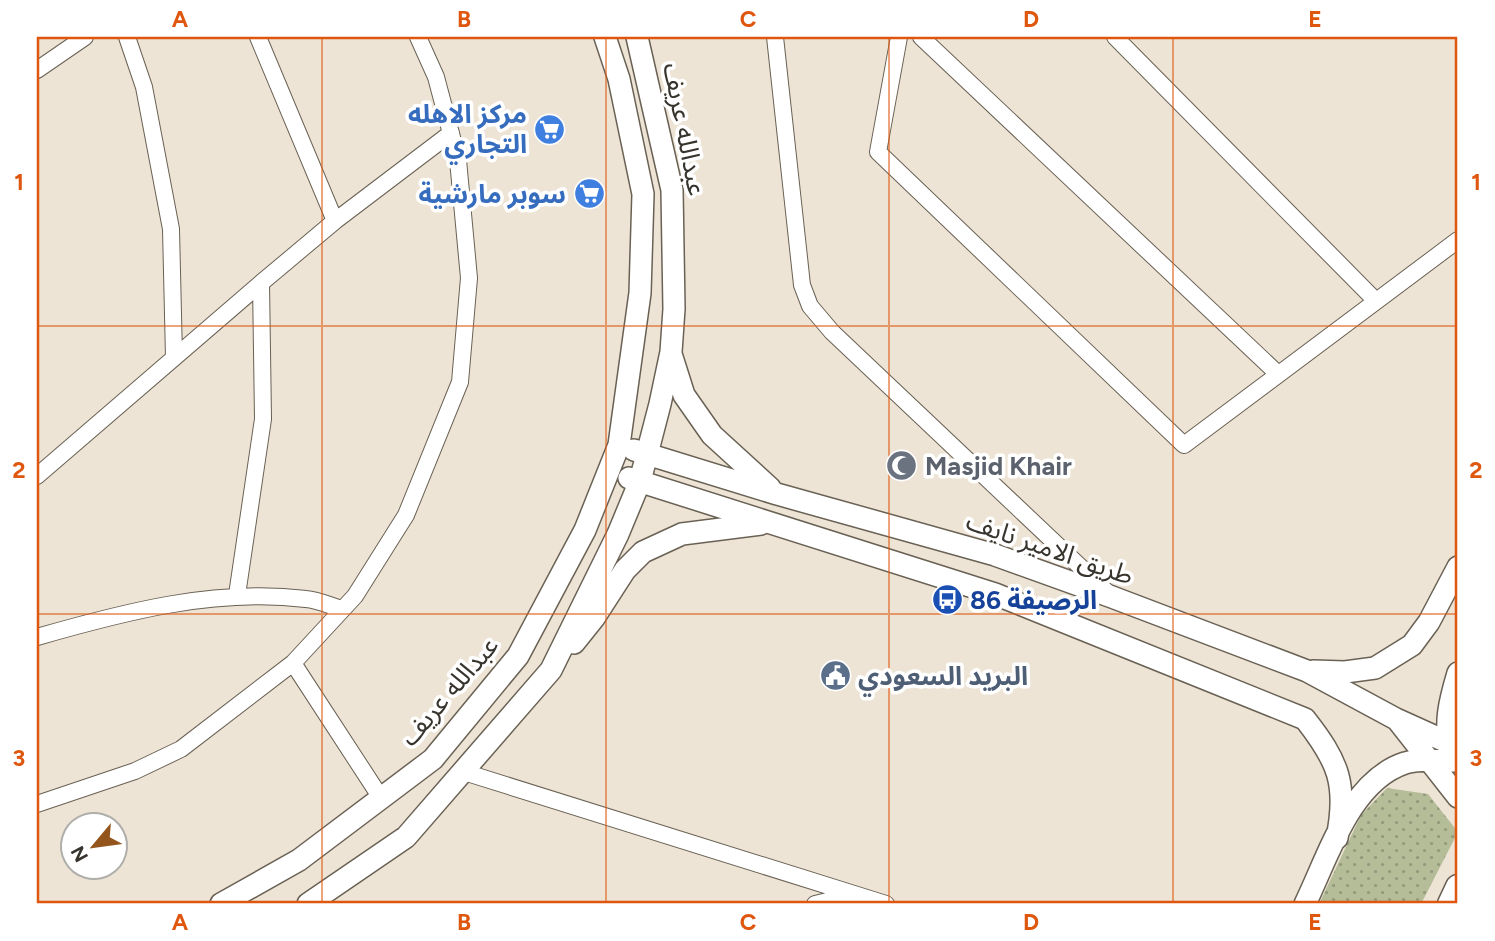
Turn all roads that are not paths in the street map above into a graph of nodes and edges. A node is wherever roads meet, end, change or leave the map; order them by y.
1 (85, 37) edge
2 (127, 37) edge
3 (258, 37) edge
4 (418, 37) edge
5 (605, 37) edge
6 (637, 37) edge
7 (775, 37) edge
8 (899, 37) edge
9 (921, 37) edge
10 (1115, 37) edge
11 (37, 69) edge
12 (451, 133) junction
13 (335, 221) junction
14 (1458, 240) edge
15 (261, 283) junction
16 (1376, 301) junction
17 (671, 352) junction
18 (174, 357) junction
19 (1278, 374) junction
20 (619, 445) junction
21 (647, 454) junction
22 (610, 471) junction
23 (37, 476) edge
24 (640, 481) junction
25 (777, 494) junction
26 (774, 523) junction
27 (1458, 567) edge
28 (237, 595) junction
29 (1112, 597) junction
30 (342, 609) junction
31 (37, 637) edge
32 (292, 663) junction
33 (551, 670) junction
34 (1307, 671) junction
35 (1458, 673) edge
36 (1396, 719) junction
37 (1456, 756) edge
38 (1428, 760) junction
39 (464, 772) junction
40 (1458, 797) edge
41 (381, 798) junction
42 (37, 804) edge
43 (1337, 838) junction
44 (1458, 887) edge
45 (855, 894) junction
46 (221, 904) edge
47 (308, 904) edge
48 (815, 904) edge
49 (886, 904) edge
50 (1305, 904) edge
51 (1450, 904) edge

1 - 11 street
2 - 18 street
3 - 13 street
4 - 12 street
5 - 20 main road, عبدالله عريف
6 - 17 main road, عبدالله عريف
7 - 29 street
8 - 19 street
9 - 19 street
10 - 16 street
12 - 13 street
12 - 30 street
13 - 15 street
14 - 16 street
15 - 18 street
15 - 28 street
16 - 19 street
17 - 21 main road, عبدالله عريف
17 - 25 main road
18 - 23 street
20 - 21 main road, طريق الامير نايف
20 - 22 main road, عبدالله عريف
21 - 24 main road, عبدالله عريف
21 - 25 main road, طريق الامير نايف
22 - 24 main road
22 - 41 main road, عبدالله عريف
24 - 26 main road
24 - 33 main road, عبدالله عريف
25 - 29 main road, طريق الامير نايف
26 - 33 main road
26 - 43 main road
27 - 34 main road
28 - 30 street
28 - 31 street
29 - 34 main road, طريق الامير نايف
30 - 32 street
32 - 41 street
32 - 42 street
33 - 39 main road
34 - 36 main road, طريق الامير نايف
35 - 37 main road
36 - 37 main road, طريق الامير نايف
36 - 38 main road
37 - 38 main road
38 - 40 main road
38 - 43 main road
39 - 45 street
39 - 47 main road
41 - 46 main road, عبدالله عريف
43 - 50 main road
44 - 51 highway
45 - 48 street
45 - 49 street

